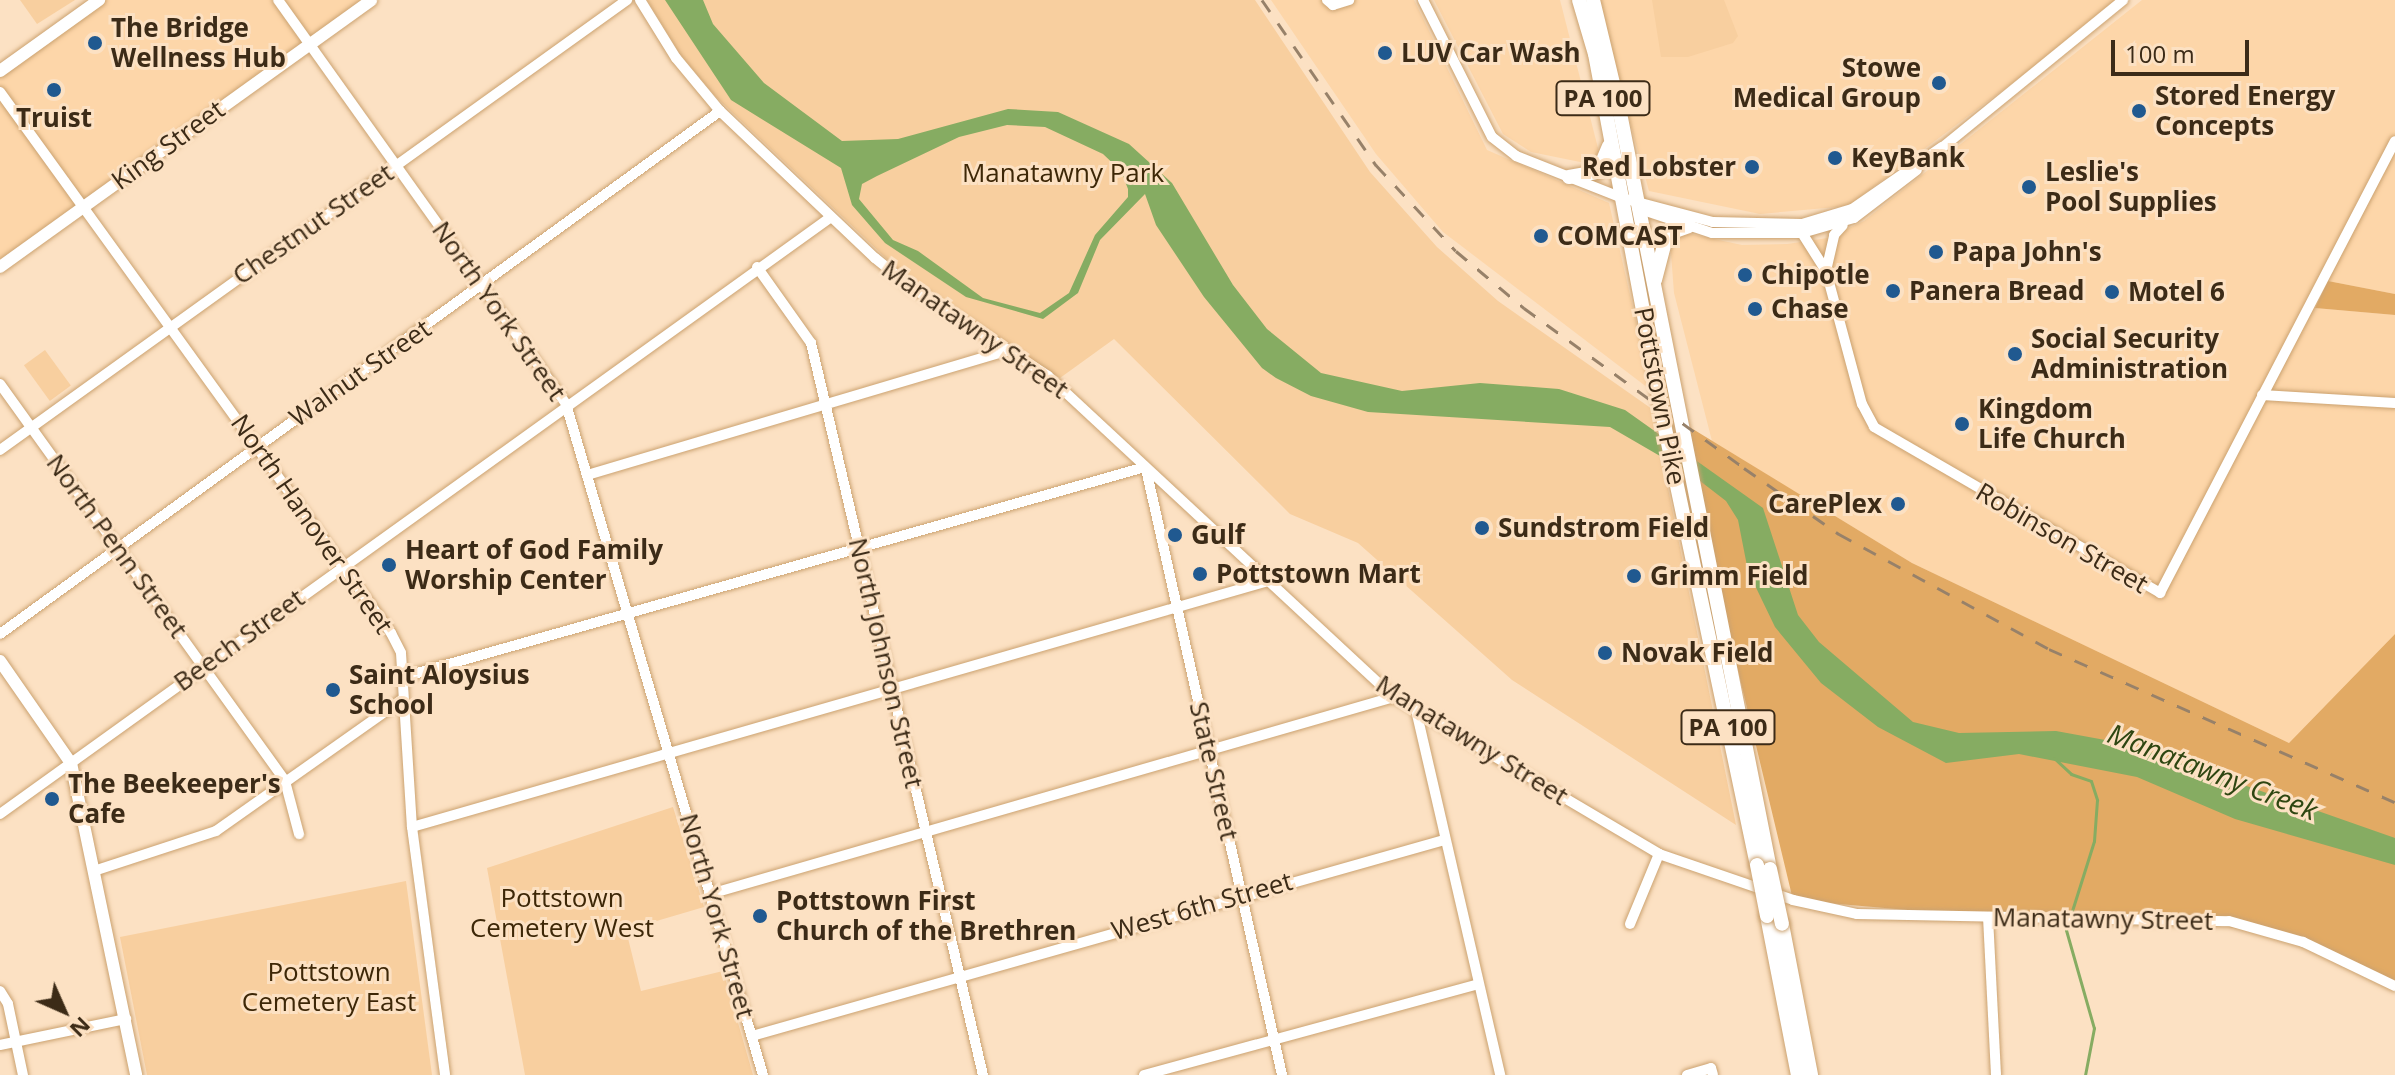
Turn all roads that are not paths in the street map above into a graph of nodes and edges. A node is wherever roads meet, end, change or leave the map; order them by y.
1 (99, 0) edge
2 (278, 0) edge
3 (371, 0) edge
4 (627, 0) edge
5 (640, 0) edge
6 (1327, 0) edge
7 (1349, 0) edge
8 (1423, 0) edge
9 (1579, 0) edge
10 (1593, 0) edge
11 (2123, 0) edge
12 (310, 44) junction
13 (0, 71) edge
14 (0, 92) edge
15 (720, 111) junction
16 (1611, 138) junction
17 (2395, 141) edge
18 (1942, 147) junction
19 (397, 164) junction
20 (1569, 177) junction
21 (1632, 203) junction
22 (83, 206) junction
23 (831, 217) junction
24 (1845, 223) junction
25 (1689, 226) junction
26 (1802, 228) junction
27 (0, 267) edge
28 (757, 267) junction
29 (1826, 271) junction
30 (482, 286) junction
31 (1654, 293) junction
32 (169, 325) junction
33 (1009, 350) junction
34 (0, 384) edge
35 (2262, 395) junction
36 (2395, 403) edge
37 (566, 404) junction
38 (826, 407) junction
39 (32, 426) junction
40 (257, 447) junction
41 (0, 450) edge
42 (1145, 467) junction
43 (587, 475) junction
44 (118, 548) junction
45 (860, 551) junction
46 (343, 565) junction
47 (1268, 581) junction
48 (1176, 606) junction
49 (627, 613) junction
50 (0, 634) edge
51 (0, 661) edge
52 (203, 664) junction
53 (403, 677) junction
54 (893, 689) junction
55 (1394, 697) junction
56 (402, 700) junction
57 (1416, 710) junction
58 (1211, 751) junction
59 (669, 754) junction
60 (71, 763) junction
61 (285, 781) junction
62 (0, 814) edge
63 (412, 827) junction
64 (299, 834) dead end
65 (926, 834) junction
66 (1444, 840) junction
67 (1659, 854) junction
68 (1763, 867) junction
69 (97, 870) junction
70 (710, 894) junction
71 (1241, 894) junction
72 (1988, 917) junction
73 (1630, 924) dead end
74 (960, 977) junction
75 (1478, 984) junction
76 (2395, 986) edge
77 (0, 991) edge
78 (126, 1019) junction
79 (752, 1036) junction
80 (1273, 1038) junction
81 (16, 1041) junction
82 (0, 1045) edge
83 (1712, 1072) edge
84 (23, 1075) edge
85 (136, 1075) edge
86 (445, 1075) edge
87 (763, 1075) edge
88 (983, 1075) edge
89 (1144, 1075) edge
90 (1282, 1075) edge
91 (1500, 1075) edge
92 (1687, 1075) edge
93 (1798, 1075) edge
94 (1811, 1075) edge
95 (1996, 1075) edge

1 - 13 main road
2 - 12 street, North York Street
3 - 12 main road, King Street
4 - 19 street, Chestnut Street
5 - 15 street, Manatawny Street
6 - 7 street
8 - 20 street
9 - 16 highway, Pottstown Pike / PA 100
10 - 21 highway, Pottstown Pike / PA 100
11 - 18 street
12 - 19 street, North York Street
12 - 22 main road, King Street
14 - 22 street, North Hanover Street
15 - 23 street, Manatawny Street
15 - 30 street, Walnut Street
16 - 20 highway
16 - 21 highway, Pottstown Pike / PA 100
17 - 35 street, Robinson Street
18 - 24 street
18 - 26 street
19 - 30 street, North York Street
19 - 32 street, Chestnut Street
20 - 21 street
21 - 25 street
21 - 26 street
21 - 31 highway, Pottstown Pike / PA 100
21 - 68 highway, Pottstown Pike / PA 100
22 - 27 main road, King Street
22 - 32 street, North Hanover Street
23 - 28 street, Beech Street
23 - 33 street, Manatawny Street
24 - 26 street
24 - 29 street, Robinson Street
25 - 26 street
25 - 31 highway
26 - 29 street, Robinson Street
28 - 37 street, Beech Street
28 - 38 street, North Johnson Street
29 - 35 street, Robinson Street
30 - 37 street, North York Street
30 - 40 street, Walnut Street
31 - 68 highway, Pottstown Pike / PA 100
32 - 39 street, Chestnut Street
32 - 40 street, North Hanover Street
33 - 38 street
33 - 42 street, Manatawny Street
34 - 39 street, North Penn Street
35 - 36 street
37 - 43 street, North York Street
37 - 46 street, Beech Street
38 - 43 street
38 - 45 street, North Johnson Street
39 - 41 street, Chestnut Street
39 - 44 street, North Penn Street
40 - 44 street, Walnut Street
40 - 46 street, North Hanover Street
42 - 45 street
42 - 47 street, Manatawny Street
42 - 48 street, State Street
43 - 49 street, North York Street
44 - 50 street, Walnut Street
44 - 52 street, North Penn Street
45 - 49 street
45 - 54 street, North Johnson Street
46 - 52 street, Beech Street
46 - 53 street, North Hanover Street
47 - 48 street
47 - 55 street, Manatawny Street
48 - 54 street
48 - 58 street, State Street
49 - 53 street
49 - 59 street, North York Street
51 - 60 main road
52 - 60 street, Beech Street
52 - 61 street, North Penn Street
53 - 56 street, North Hanover Street
54 - 59 street
54 - 65 street, North Johnson Street
55 - 57 street, Manatawny Street
55 - 58 street
56 - 61 street
56 - 63 street, North Hanover Street
57 - 66 street
57 - 67 street, Manatawny Street
58 - 65 street
58 - 71 street, State Street
59 - 63 street
59 - 70 street, North York Street
60 - 62 street, Beech Street
60 - 69 main road
61 - 64 street, North Penn Street
61 - 69 street
63 - 86 street, North Hanover Street
65 - 70 street
65 - 74 street, North Johnson Street
66 - 71 street, West 6th Street
66 - 75 street
67 - 72 street, Manatawny Street
67 - 73 street
68 - 93 highway, Pottstown Pike / PA 100, bridge
68 - 94 highway, Pottstown Pike / PA 100, bridge
69 - 78 main road
70 - 79 street, North York Street
71 - 74 street, West 6th Street
71 - 80 street, State Street
72 - 76 street, Manatawny Street
72 - 95 street
74 - 79 street, West 6th Street
74 - 88 street, North Johnson Street
75 - 80 street
75 - 91 street
77 - 81 street
78 - 81 street
78 - 85 main road
79 - 87 street, North York Street
80 - 89 street
80 - 90 street, State Street
81 - 82 street
81 - 84 street
83 - 92 street

